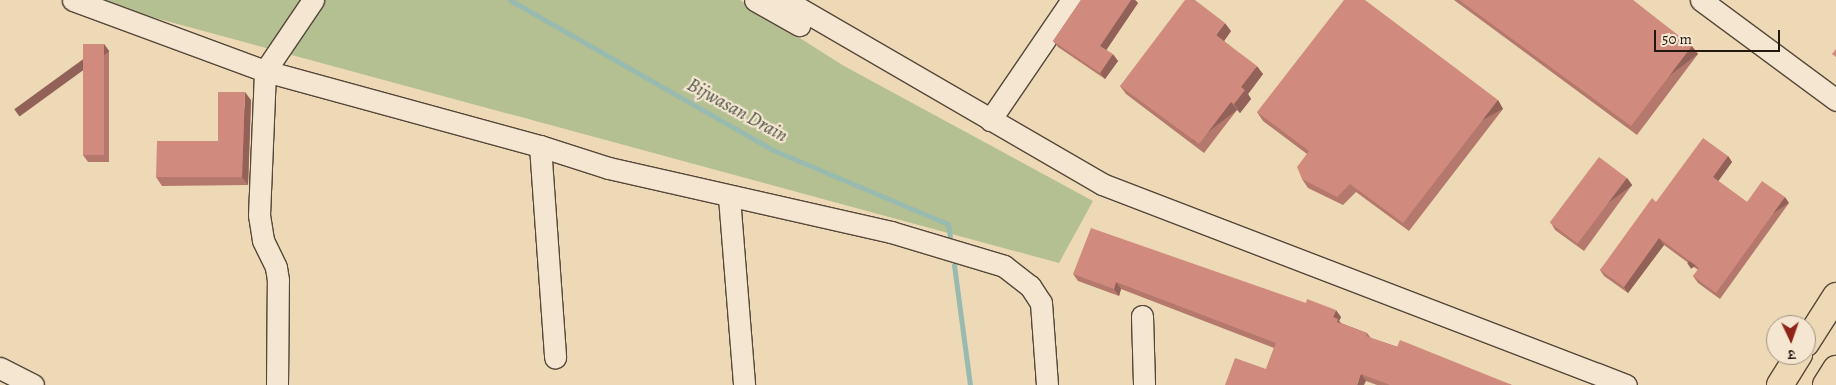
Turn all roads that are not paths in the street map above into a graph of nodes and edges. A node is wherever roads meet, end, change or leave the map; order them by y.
1 (73, 0) edge
2 (313, 0) edge
3 (755, 0) edge
4 (785, 0) edge
5 (1072, 0) edge
6 (1715, 4) edge
7 (264, 71) junction
8 (1836, 100) edge
9 (990, 120) junction
10 (540, 146) junction
11 (729, 197) junction
12 (1836, 296) edge
13 (1142, 316) dead end
14 (1816, 327) edge
15 (555, 356) dead end
16 (1793, 365) edge
17 (0, 368) edge
18 (1836, 370) edge
19 (33, 385) edge
20 (278, 385) edge
21 (744, 385) edge
22 (1047, 385) edge
23 (1144, 385) edge
24 (1591, 385) edge
25 (1626, 385) edge
26 (1780, 385) edge
27 (1826, 385) edge

1 - 7 street
2 - 7 street
3 - 24 street
4 - 9 street
5 - 9 street
6 - 8 street
7 - 10 street
7 - 20 street
9 - 25 street
10 - 11 street
10 - 15 street
11 - 21 street
11 - 22 street
12 - 14 main road
13 - 23 street
16 - 26 main road
17 - 19 street
18 - 27 main road

